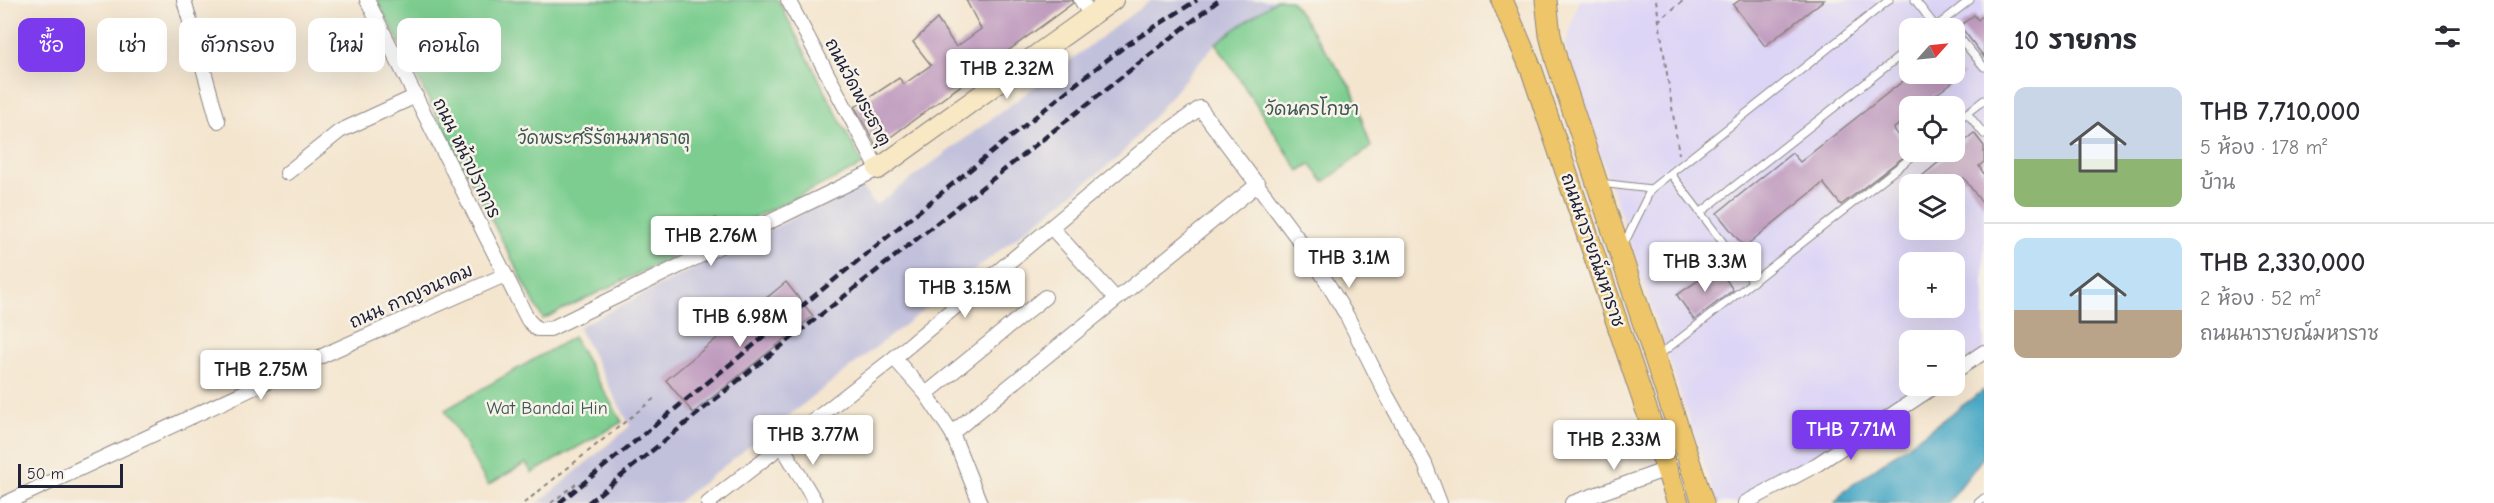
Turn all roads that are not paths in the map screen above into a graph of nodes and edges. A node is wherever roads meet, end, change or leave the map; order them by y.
1 (183, 0) edge
2 (367, 0) edge
3 (788, 0) edge
4 (1113, 0) edge
5 (1502, 0) edge
6 (1546, 0) edge
7 (1889, 0) edge
8 (1915, 0) edge
9 (1970, 0) edge
10 (1087, 8) edge
11 (1928, 18) edge
12 (1948, 18) edge
13 (1965, 44) edge
14 (1899, 57) edge
15 (1984, 67) edge
16 (417, 96) junction
17 (1984, 100) edge
18 (1967, 113) joint
19 (218, 121) dead end
20 (1984, 134) edge
21 (1905, 162) edge
22 (879, 169) junction
23 (287, 173) dead end
24 (1671, 174) junction
25 (1597, 182) junction
26 (1258, 184) junction
27 (1651, 189) junction
28 (1700, 213) junction
29 (1051, 227) junction
30 (1620, 252) junction
31 (505, 275) junction
32 (1753, 282) junction
33 (1045, 297) dead end
34 (1116, 300) junction
35 (1984, 352) edge
36 (894, 358) junction
37 (1655, 358) junction
38 (1965, 365) edge
39 (926, 394) junction
40 (1920, 396) edge
41 (952, 433) junction
42 (782, 446) junction
43 (1667, 469) junction
44 (1984, 498) edge
45 (6, 503) edge
46 (708, 503) edge
47 (816, 503) edge
48 (980, 503) edge
49 (1440, 503) edge
50 (1572, 503) edge
51 (1678, 503) edge
52 (1703, 503) edge
53 (1745, 503) edge
54 (1978, 503) edge

1 - 19 street
2 - 16 street, ถนน หน้าปราการ
3 - 22 street, ถนนวัดพระธาตุ
4 - 10 street
5 - 43 main road, ถนนนารายณ์มหาราช
6 - 25 main road, ถนนนารายณ์มหาราช
7 - 24 lane
8 - 11 lane
9 - 12 lane
10 - 22 street
13 - 15 lane
14 - 28 lane
16 - 23 street
16 - 31 street, ถนน หน้าปราการ
17 - 18 lane
18 - 20 lane
21 - 32 lane
22 - 31 street, ถนน หน้าปราการ
24 - 27 lane
24 - 28 lane
25 - 27 lane
25 - 30 main road, ถนนนารายณ์มหาราช
26 - 29 street
26 - 34 street
26 - 49 street
27 - 30 lane
28 - 32 lane
29 - 34 street
29 - 36 street
30 - 37 main road, ถนนนารายณ์มหาราช
31 - 45 street, ถนน กาญจนาคม
32 - 37 lane
33 - 39 street
34 - 41 street
35 - 38 street
36 - 39 street
36 - 42 street
37 - 52 main road, ถนนนารายณ์มหาราช
39 - 41 street
40 - 53 street
41 - 48 street
42 - 46 street
42 - 47 street
43 - 50 street
43 - 51 main road, ถนนนารายณ์มหาราช
44 - 54 lane

